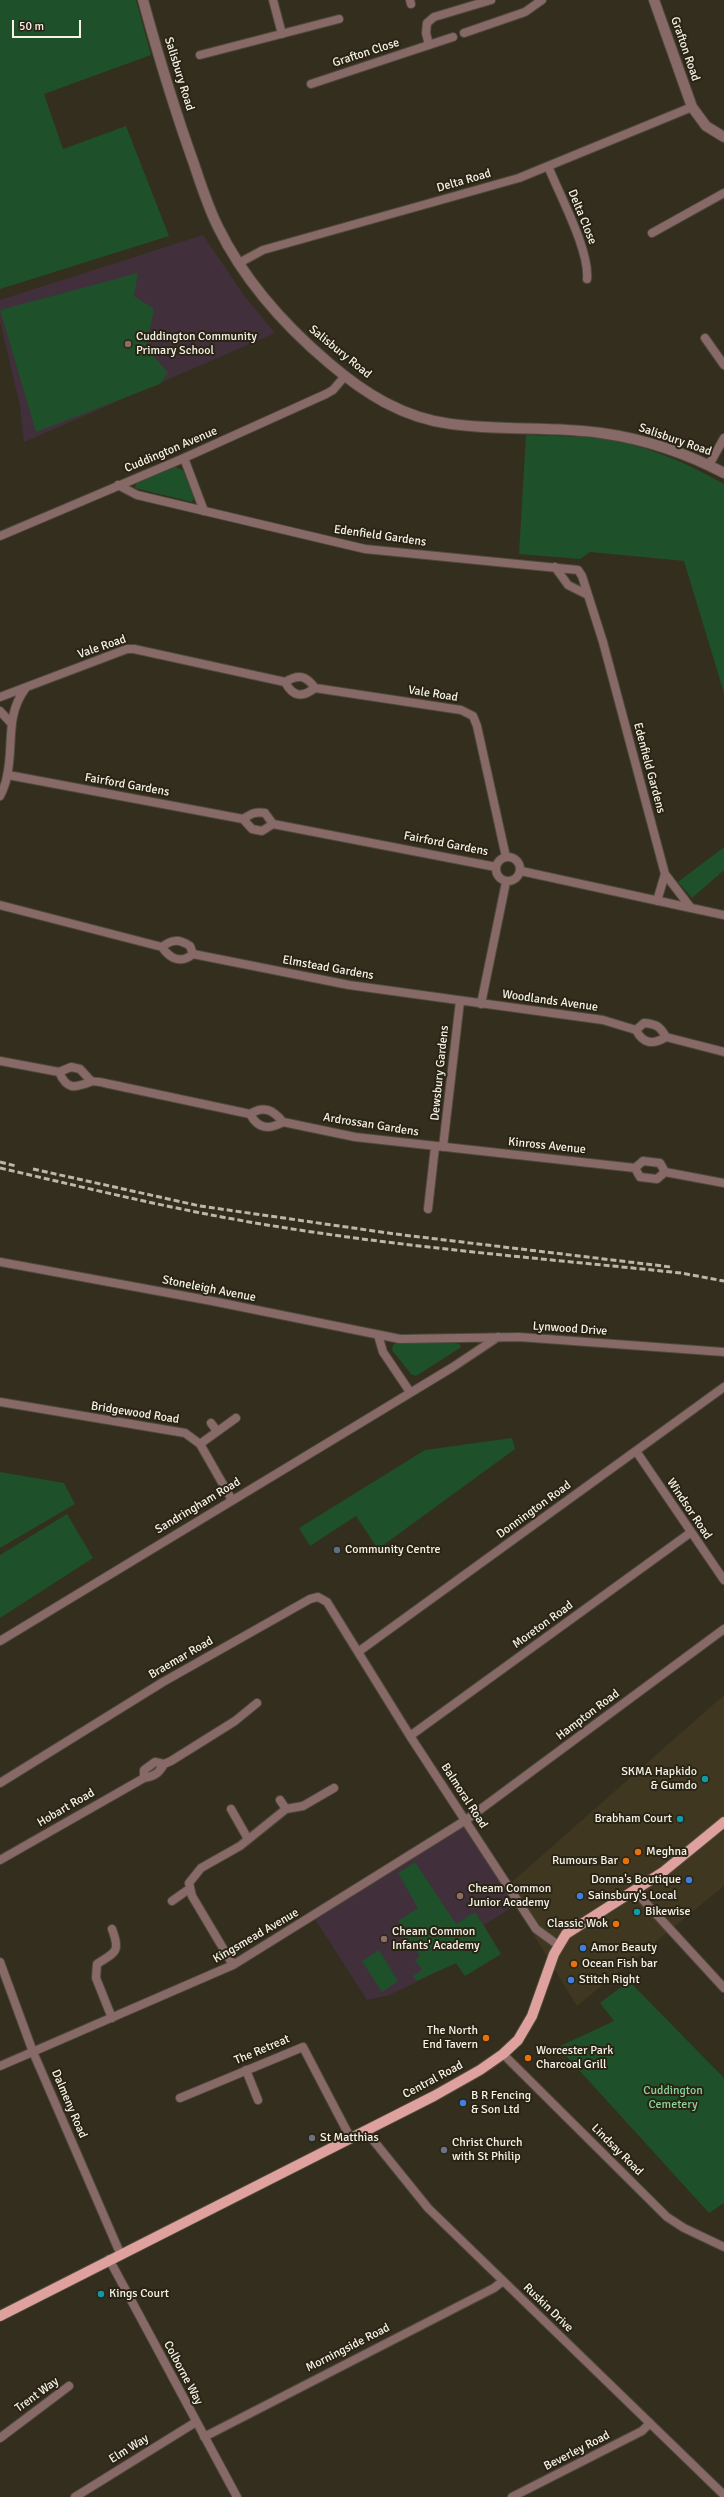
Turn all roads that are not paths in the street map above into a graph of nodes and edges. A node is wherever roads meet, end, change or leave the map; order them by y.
1 (143, 0) edge
2 (273, 0) edge
3 (542, 0) edge
4 (654, 0) edge
5 (487, 1) edge
6 (339, 19) dead end
7 (464, 33) dead end
8 (282, 34) junction
9 (453, 37) dead end
10 (429, 45) junction
11 (200, 56) dead end
12 (311, 84) dead end
13 (692, 107) junction
14 (724, 137) edge
15 (548, 166) junction
16 (724, 193) edge
17 (652, 233) dead end
18 (239, 263) junction
19 (587, 279) dead end
20 (705, 338) dead end
21 (724, 365) edge
22 (345, 376) junction
23 (724, 438) edge
24 (184, 458) junction
25 (709, 465) junction
26 (724, 474) edge
27 (118, 485) junction
28 (204, 511) junction
29 (0, 536) edge
30 (555, 567) junction
31 (588, 595) junction
32 (284, 682) junction
33 (25, 688) junction
34 (315, 688) junction
35 (0, 697) edge
36 (0, 711) edge
37 (10, 722) junction
38 (8, 775) junction
39 (0, 796) edge
40 (243, 819) junction
41 (273, 824) junction
42 (506, 857) junction
43 (496, 866) junction
44 (521, 871) junction
45 (665, 874) junction
46 (506, 882) junction
47 (657, 901) junction
48 (0, 905) edge
49 (691, 908) junction
50 (724, 915) edge
51 (162, 947) junction
52 (193, 954) junction
53 (460, 1001) junction
54 (481, 1004) junction
55 (636, 1030) junction
56 (666, 1037) junction
57 (724, 1052) edge
58 (0, 1061) edge
59 (59, 1072) junction
60 (91, 1081) junction
61 (250, 1114) junction
62 (283, 1122) junction
63 (439, 1147) junction
64 (456, 1149) joint
65 (636, 1168) junction
66 (664, 1172) junction
67 (724, 1183) edge
68 (428, 1209) dead end
69 (0, 1262) edge
70 (378, 1335) junction
71 (499, 1336) junction
72 (414, 1339) joint
73 (724, 1352) edge
74 (724, 1387) edge
75 (410, 1392) junction
76 (0, 1402) edge
77 (236, 1418) dead end
78 (211, 1423) dead end
79 (217, 1431) junction
80 (200, 1444) junction
81 (636, 1451) junction
82 (232, 1500) junction
83 (690, 1533) junction
84 (724, 1580) edge
85 (724, 1629) edge
86 (0, 1641) edge
87 (358, 1652) junction
88 (257, 1703) dead end
89 (410, 1736) junction
90 (0, 1783) edge
91 (334, 1788) dead end
92 (280, 1800) dead end
93 (232, 1809) dead end
94 (286, 1809) junction
95 (466, 1820) junction
96 (724, 1822) edge
97 (248, 1839) junction
98 (0, 1860) edge
99 (189, 1890) junction
100 (635, 1891) junction
101 (172, 1901) dead end
102 (112, 1929) dead end
103 (558, 1945) junction
104 (0, 1962) edge
105 (234, 1965) junction
106 (724, 1988) edge
107 (112, 2018) junction
108 (33, 2052) junction
109 (503, 2054) junction
110 (0, 2066) edge
111 (246, 2070) junction
112 (180, 2098) dead end
113 (258, 2100) dead end
114 (365, 2130) junction
115 (350, 2137) junction
116 (724, 2247) edge
117 (120, 2253) junction
118 (109, 2259) junction
119 (503, 2281) junction
120 (0, 2316) edge
121 (70, 2386) dead end
122 (196, 2422) junction
123 (650, 2423) junction
124 (204, 2437) junction
125 (0, 2438) edge
126 (724, 2495) edge
127 (75, 2497) edge
128 (237, 2497) edge
129 (512, 2497) edge

1 - 18 street, Salisbury Road
2 - 8 street
3 - 7 street
4 - 13 street, Grafton Road
5 - 10 street
6 - 8 street
8 - 11 street
9 - 10 street, Grafton Close
10 - 12 street, Grafton Close
13 - 14 street, Grafton Road
13 - 15 street, Delta Road
15 - 18 street, Delta Road
15 - 19 street, Delta Close
16 - 17 street
18 - 22 street, Salisbury Road
20 - 21 street
22 - 24 street, Cuddington Avenue
22 - 25 street, Salisbury Road
23 - 25 street
24 - 27 street, Cuddington Avenue
24 - 28 street
25 - 26 street, Salisbury Road
27 - 28 street, Edenfield Gardens
27 - 29 street, Cuddington Avenue
28 - 30 street, Edenfield Gardens
30 - 31 street
30 - 31 street, Edenfield Gardens
31 - 45 street, Edenfield Gardens
32 - 33 street, Vale Road
32 - 34 street, Vale Road
32 - 34 street
33 - 35 street, Vale Road
33 - 37 street
34 - 42 street, Vale Road
36 - 37 street
37 - 38 street
38 - 39 street
38 - 40 street, Fairford Gardens
40 - 41 street, Fairford Gardens
40 - 41 street, Fairford Gardens
41 - 43 street, Fairford Gardens
42 - 43 street
42 - 44 street
43 - 46 street
44 - 46 street
44 - 47 street
45 - 47 street
45 - 49 street, Edenfield Gardens
46 - 54 street
47 - 49 street
48 - 51 street, Elmstead Gardens
49 - 50 street
51 - 52 street, Elmstead Gardens
51 - 52 street
52 - 53 street, Elmstead Gardens
53 - 54 street, Woodlands Avenue
53 - 63 street, Dewsbury Gardens
54 - 55 street, Woodlands Avenue
55 - 56 street, Woodlands Avenue
55 - 56 street, Woodlands Avenue
56 - 57 street, Woodlands Avenue
58 - 59 street, Ardrossan Gardens
59 - 60 street, Ardrossan Gardens
59 - 60 street, Ardrossan Gardens
60 - 61 street, Ardrossan Gardens
61 - 62 street, Ardrossan Gardens
61 - 62 street, Ardrossan Gardens
62 - 63 street, Ardrossan Gardens
63 - 64 street, Ardrossan Gardens
63 - 68 street, Dewsbury Gardens
64 - 65 street, Kinross Avenue
65 - 66 street
65 - 66 street
66 - 67 street
69 - 70 street, Stoneleigh Avenue
70 - 72 street, Stoneleigh Avenue
70 - 75 street
71 - 72 street, Lynwood Drive
71 - 73 street, Lynwood Drive
71 - 75 street, Sandringham Road
74 - 81 street, Donnington Road
75 - 82 street, Sandringham Road
76 - 80 street, Bridgewood Road
77 - 79 street
78 - 79 street
79 - 80 street
80 - 82 street, Bridgewood Road
81 - 83 street, Windsor Road
81 - 87 street, Donnington Road
82 - 86 street, Sandringham Road
83 - 84 street, Windsor Road
83 - 89 street, Moreton Road
85 - 95 street, Hampton Road
87 - 89 street, Balmoral Road
87 - 90 street, Braemar Road
88 - 98 street, Hobart Road
89 - 95 street, Balmoral Road
91 - 94 street
92 - 94 street
93 - 97 street
94 - 97 street
95 - 103 street, Balmoral Road
95 - 105 street, Kingsmead Avenue
96 - 100 main road, Central Road
97 - 99 street
99 - 101 street
99 - 105 street
100 - 103 main road, Central Road
100 - 106 street
102 - 107 street
103 - 109 main road, Central Road
104 - 108 street, Dalmeny Road
105 - 107 street, Kingsmead Avenue
107 - 108 street, Kingsmead Avenue
108 - 110 street, Kingsmead Avenue
108 - 117 street, Dalmeny Road
109 - 114 main road, Central Road
109 - 116 street, Lindsay Road
111 - 112 street, The Retreat
111 - 113 street
111 - 115 street, The Retreat
114 - 115 main road, Central Road
114 - 119 street, Ruskin Drive
115 - 117 main road, Central Road
117 - 118 main road, Central Road
118 - 120 main road, Central Road
118 - 122 street, Colborne Way
119 - 123 street, Ruskin Drive
119 - 124 street, Morningside Road
121 - 125 street, Trent Way
122 - 124 street, Colborne Way
122 - 127 street, Elm Way
123 - 126 street, Ruskin Drive
123 - 129 street, Beverley Road
124 - 128 street, Colborne Way

